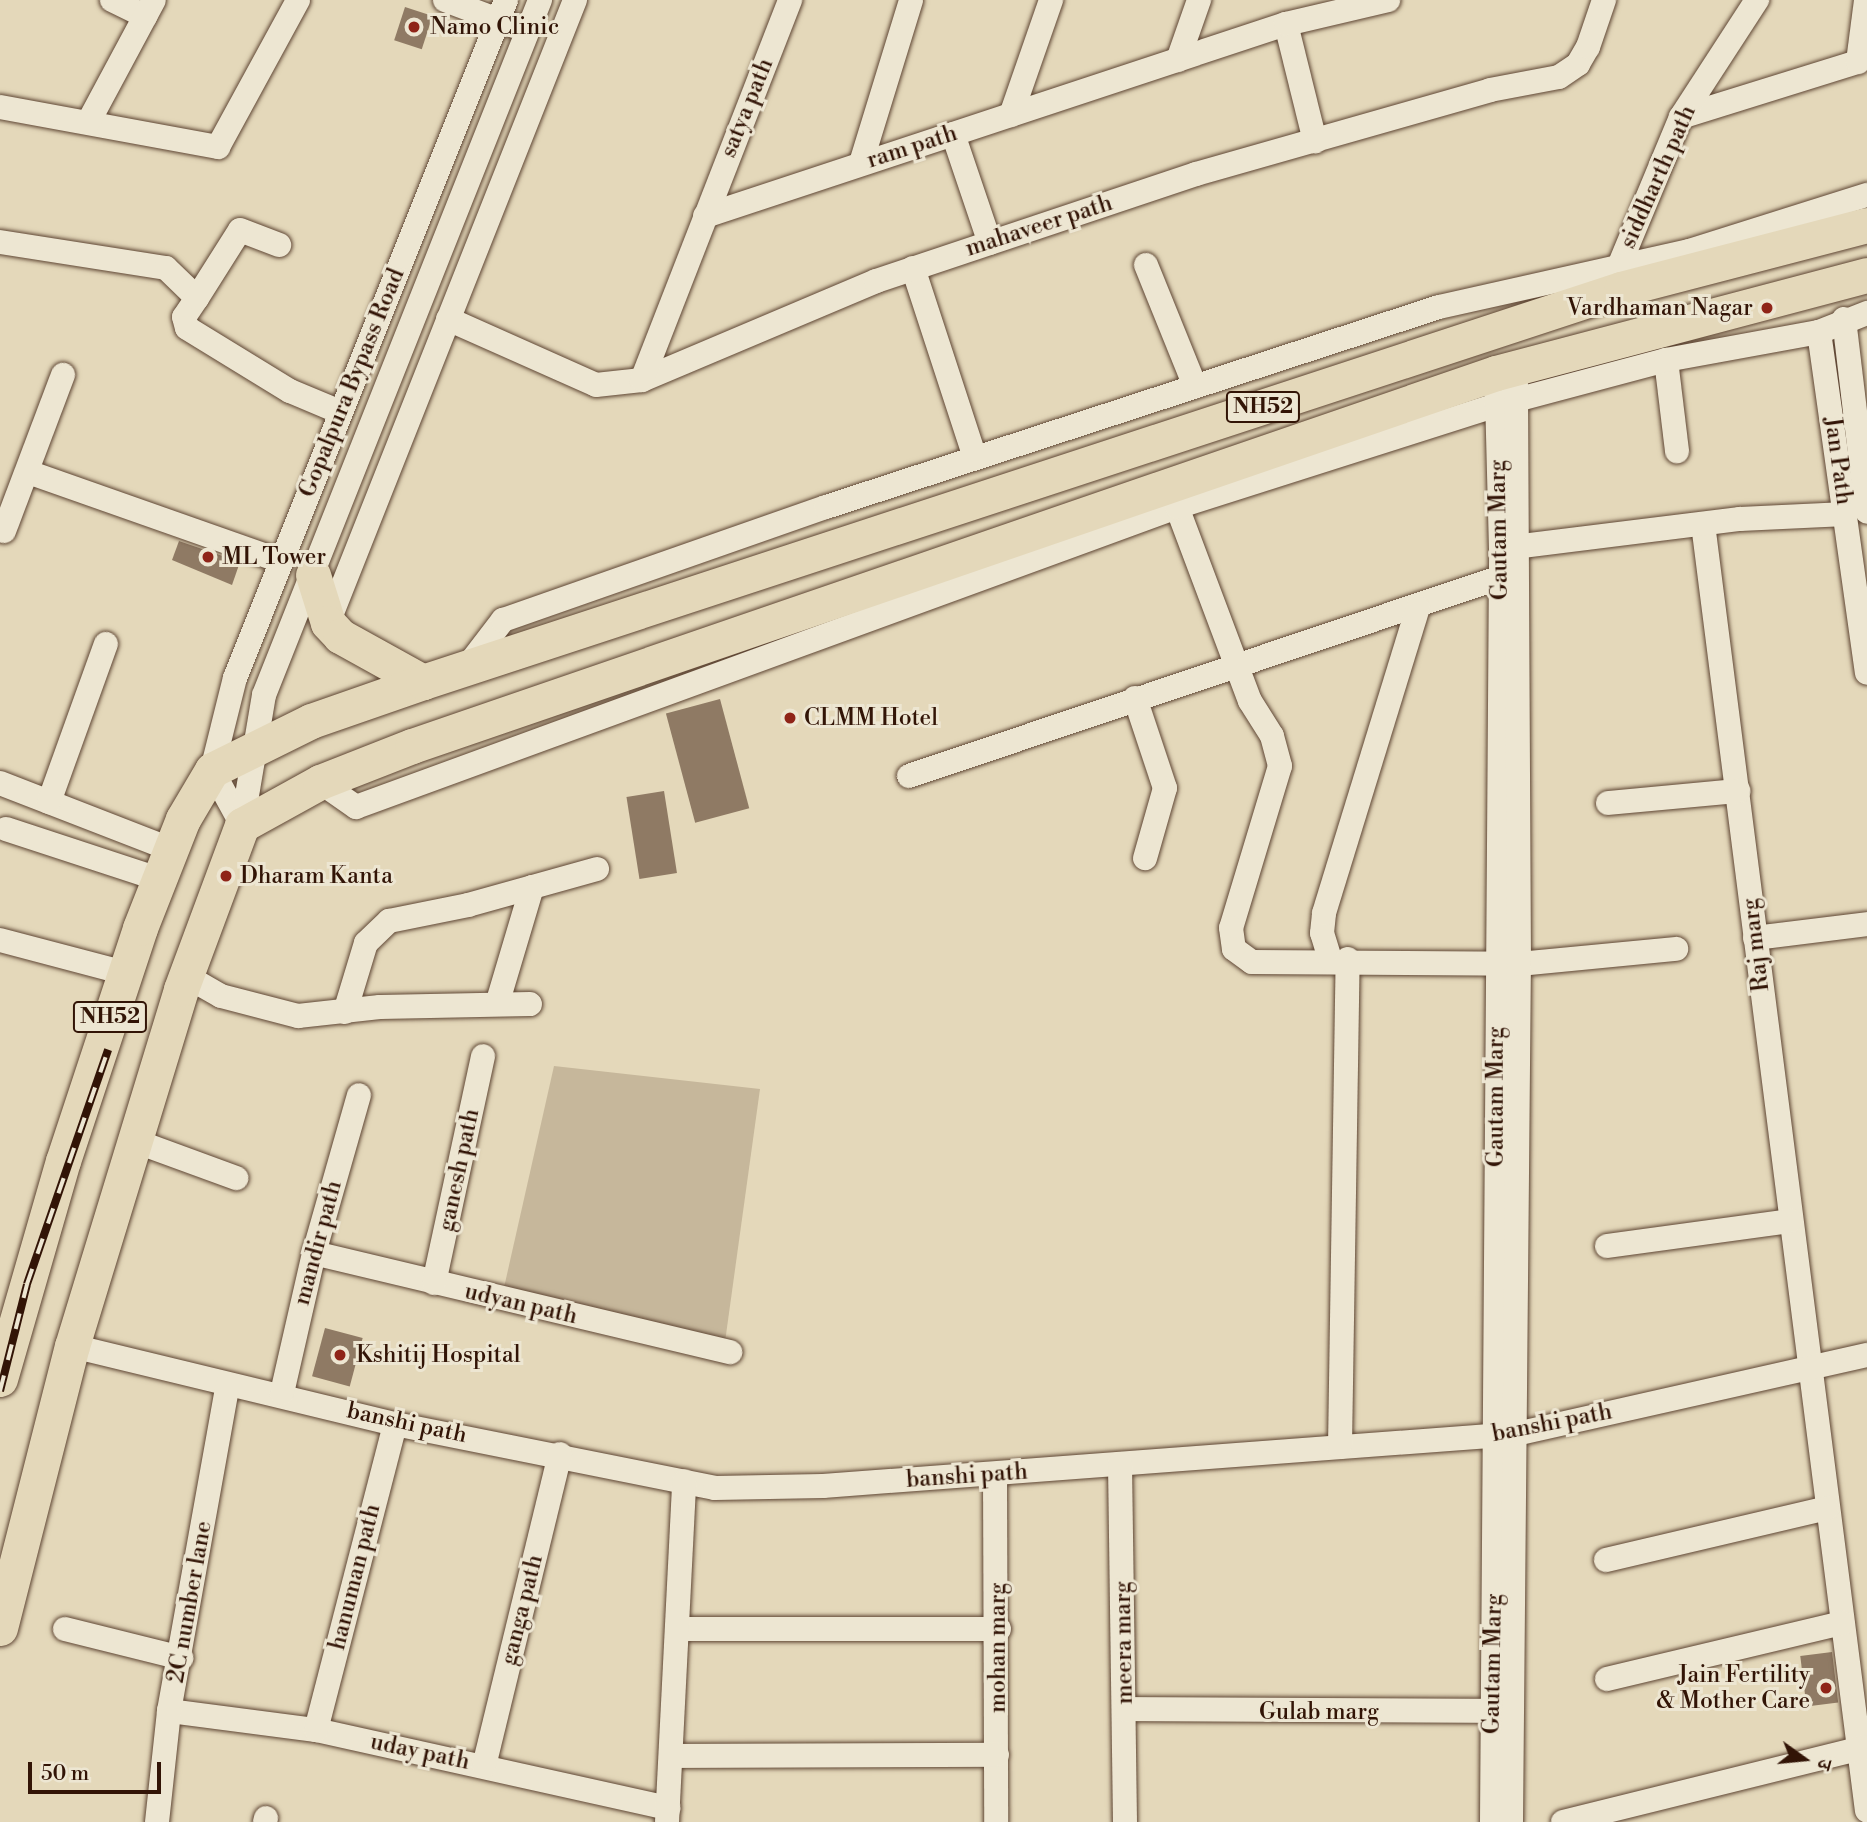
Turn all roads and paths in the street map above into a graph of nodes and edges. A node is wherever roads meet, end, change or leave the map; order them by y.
1 (113, 0) edge
2 (298, 0) edge
3 (445, 0) edge
4 (540, 0) edge
5 (575, 0) edge
6 (790, 0) edge
7 (911, 0) edge
8 (1051, 0) edge
9 (1199, 0) edge
10 (1388, 0) edge
11 (1604, 0) edge
12 (1757, 0) edge
13 (1866, 0) edge
14 (150, 8) edge
15 (502, 9) edge
16 (1286, 24) junction
17 (527, 32) junction
18 (1178, 60) junction
19 (0, 107) edge
20 (1011, 115) junction
21 (1681, 117) junction
22 (89, 121) junction
23 (953, 134) junction
24 (1315, 141) junction
25 (861, 163) junction
26 (1867, 195) edge
27 (705, 216) junction
28 (1867, 225) edge
29 (0, 242) edge
30 (990, 243) junction
31 (279, 245) dead end
32 (1146, 265) dead end
33 (913, 268) junction
34 (1867, 275) edge
35 (1620, 277) junction
36 (197, 298) junction
37 (1855, 316) edge
38 (448, 319) junction
39 (1819, 332) junction
40 (1666, 360) junction
41 (63, 375) dead end
42 (642, 380) junction
43 (1195, 386) junction
44 (1506, 386) junction
45 (340, 412) junction
46 (1677, 452) dead end
47 (975, 458) junction
48 (28, 472) junction
49 (1177, 507) junction
50 (1857, 513) edge
51 (1703, 524) junction
52 (4, 531) dead end
53 (1511, 547) junction
54 (281, 561) junction
55 (1510, 574) junction
56 (313, 575) junction
57 (1418, 608) junction
58 (328, 623) junction
59 (106, 644) dead end
60 (1235, 664) junction
61 (466, 668) junction
62 (1867, 673) edge
63 (423, 682) junction
64 (1135, 698) junction
65 (252, 747) junction
66 (212, 770) junction
67 (909, 776) dead end
68 (320, 782) junction
69 (0, 783) edge
70 (1738, 791) junction
71 (49, 802) junction
72 (1608, 803) dead end
73 (242, 825) junction
74 (6, 829) dead end
75 (1145, 858) dead end
76 (164, 864) junction
77 (597, 869) dead end
78 (532, 887) junction
79 (1867, 924) edge
80 (1755, 938) junction
81 (0, 940) edge
82 (1676, 948) dead end
83 (1339, 959) junction
84 (1508, 963) junction
85 (125, 973) junction
86 (186, 976) junction
87 (498, 1001) junction
88 (530, 1004) dead end
89 (345, 1012) junction
90 (483, 1056) dead end
91 (359, 1095) dead end
92 (135, 1141) junction
93 (236, 1178) dead end
94 (1790, 1221) junction
95 (1607, 1246) dead end
96 (314, 1253) junction
97 (434, 1283) junction
98 (72, 1346) junction
99 (730, 1352) dead end
100 (1867, 1354) edge
101 (1810, 1367) junction
102 (0, 1379) edge
103 (228, 1384) junction
104 (282, 1393) junction
105 (395, 1424) junction
106 (1506, 1435) junction
107 (1340, 1447) junction
108 (560, 1454) junction
109 (1120, 1464) junction
110 (995, 1474) junction
111 (684, 1481) junction
112 (1827, 1508) junction
113 (1606, 1560) dead end
114 (1842, 1623) junction
115 (0, 1628) edge
116 (65, 1629) dead end
117 (680, 1629) junction
118 (999, 1629) junction
119 (181, 1658) junction
120 (1607, 1679) dead end
121 (1125, 1709) junction
122 (169, 1711) junction
123 (1502, 1711) junction
124 (316, 1730) junction
125 (1863, 1748) edge
126 (997, 1755) junction
127 (673, 1756) junction
128 (484, 1766) junction
129 (1867, 1811) edge
130 (668, 1815) edge
131 (157, 1822) edge
132 (996, 1822) edge
133 (1125, 1822) edge
134 (1492, 1822) edge
135 (1511, 1822) edge
136 (1563, 1822) edge

1 - 14 street
2 - 22 street
3 - 15 street
4 - 17 street, Gopalpura Bypass Road
5 - 38 street
6 - 27 street, satya path
7 - 25 street
8 - 20 street
9 - 18 street
10 - 16 street, ram path
11 - 24 street, mahaveer path
12 - 21 street, siddharth path
13 - 21 street
14 - 22 street
15 - 17 street
15 - 45 street, Gopalpura Bypass Road
16 - 18 street, ram path
16 - 24 street
17 - 56 street, Gopalpura Bypass Road
18 - 20 street, ram path
19 - 22 street
20 - 23 street, ram path
21 - 35 street, siddharth path
23 - 25 street, ram path
23 - 30 street
24 - 30 street, mahaveer path
25 - 27 street, ram path
26 - 35 street
27 - 42 street
28 - 35 highway, NH52
29 - 36 street
30 - 33 street, mahaveer path
31 - 36 street
32 - 43 street
33 - 42 street, mahaveer path
33 - 47 street
34 - 44 highway, NH52
35 - 43 street
35 - 61 highway, NH52
36 - 45 street
37 - 39 street
37 - 50 street, Jan Path
38 - 42 street, mahaveer path
38 - 58 street
39 - 40 street
39 - 50 street, Jan Path
40 - 44 street
40 - 46 street
41 - 48 street
43 - 47 street
44 - 49 street
44 - 53 street, Gautam Marg
44 - 68 highway, NH52
45 - 54 street, Gopalpura Bypass Road
47 - 61 street
48 - 52 street
48 - 54 street
49 - 60 street
49 - 68 street
50 - 51 street
50 - 62 street, Jan Path
51 - 53 street
51 - 70 street, Raj marg
53 - 55 street, Gautam Marg
54 - 66 street, Gopalpura Bypass Road
55 - 57 street
55 - 84 street, Gautam Marg
56 - 58 highway
56 - 65 street, Gopalpura Bypass Road
57 - 60 street
57 - 83 street
58 - 63 highway
59 - 71 street
60 - 64 street
60 - 83 street
61 - 63 highway, NH52
63 - 65 highway, NH52
64 - 67 street
64 - 75 street
65 - 66 highway, NH52
65 - 73 street, Gopalpura Bypass Road
66 - 73 street
66 - 76 highway, NH52
68 - 73 highway, NH52
69 - 71 street
70 - 72 street
70 - 80 street, Raj marg
71 - 76 street
73 - 86 highway, NH52
74 - 76 street
76 - 85 highway, NH52
77 - 78 street
78 - 87 street
78 - 89 street
79 - 80 street
80 - 94 street, Raj marg
81 - 85 street
82 - 84 street
83 - 84 street
83 - 107 street
84 - 106 street, Gautam Marg
85 - 102 highway, NH52
86 - 89 street
86 - 92 highway, NH52
87 - 88 street
87 - 89 street
90 - 97 street, ganesh path
91 - 96 street, mandir path
92 - 93 street
92 - 98 highway, NH52
94 - 95 street
94 - 101 street, Raj marg
96 - 97 street, udyan path
96 - 104 street, mandir path
97 - 99 street, udyan path
98 - 103 street, banshi path
98 - 115 highway, NH52
100 - 101 street, banshi path
101 - 106 street, banshi path
101 - 112 street, Raj marg
103 - 104 street, banshi path
103 - 119 street, 2C number lane
104 - 105 street, banshi path
105 - 108 street, banshi path
105 - 124 street, hanuman path
106 - 107 street, banshi path
106 - 123 street, Gautam Marg
107 - 109 street, banshi path
108 - 111 street, banshi path
108 - 128 street, ganga path
109 - 110 street, banshi path
109 - 121 street, meera marg
110 - 111 street, banshi path
110 - 118 street, mohan marg
111 - 117 street
112 - 113 street
112 - 114 street, Raj marg
114 - 120 street
114 - 125 street, Raj marg
116 - 119 street
117 - 118 street
117 - 127 street
118 - 126 street, mohan marg
119 - 122 street, 2C number lane
121 - 123 street, Gulab marg
121 - 133 street, meera marg
122 - 124 street, uday path
122 - 131 street, 2C number lane
123 - 134 street, Gautam Marg
123 - 135 street
124 - 128 street, uday path
125 - 129 street, Raj marg
125 - 136 street
126 - 127 street
126 - 132 street, mohan marg
127 - 130 street
128 - 130 street, uday path

